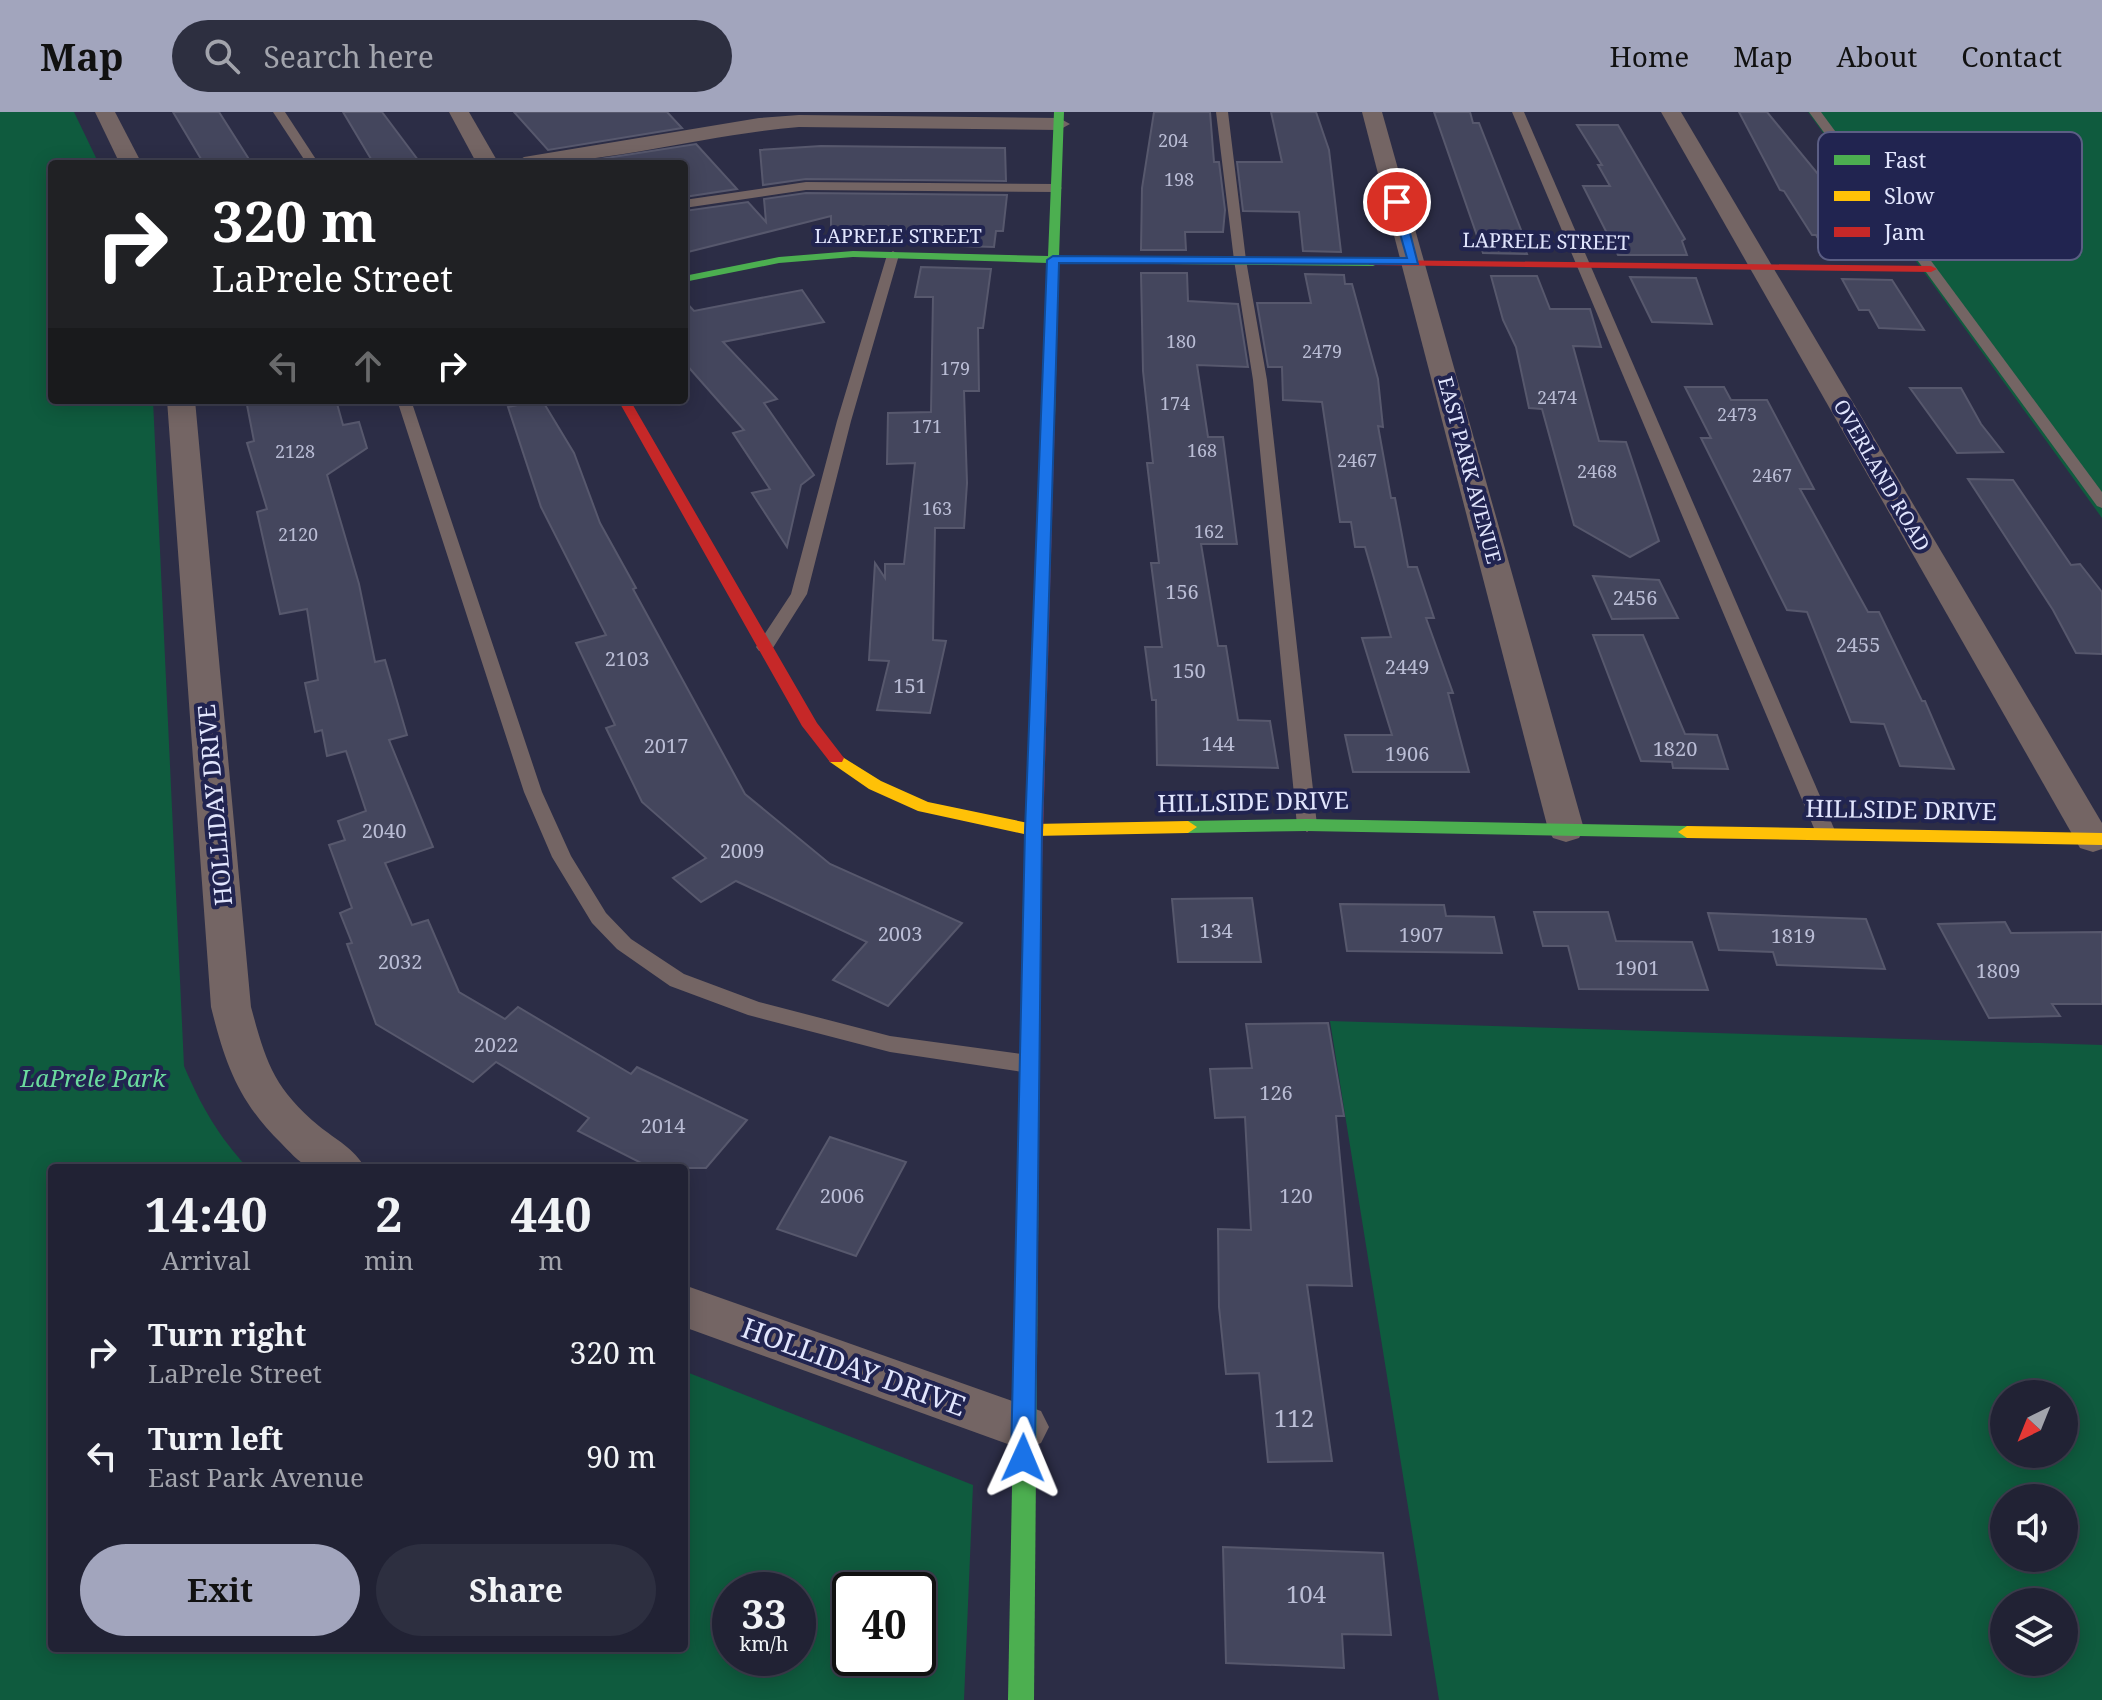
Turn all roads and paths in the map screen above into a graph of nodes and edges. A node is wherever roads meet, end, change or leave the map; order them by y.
1 (105, 112) edge
2 (279, 112) edge
3 (1222, 112) edge
4 (1372, 112) edge
5 (1518, 112) edge
6 (1671, 112) edge
7 (1815, 112) edge
8 (465, 113) edge
9 (1059, 118) edge
10 (1830, 132) edge
11 (129, 160) edge
12 (310, 160) edge
13 (486, 160) edge
14 (548, 160) edge
15 (1056, 188) junction
16 (688, 203) edge
17 (893, 255) junction
18 (1053, 260) junction
19 (1240, 260) junction
20 (1924, 260) edge
21 (1414, 262) junction
22 (1583, 263) junction
23 (1761, 266) junction
24 (1931, 269) junction
25 (688, 278) edge
26 (181, 404) edge
27 (405, 404) edge
28 (626, 404) edge
29 (2102, 503) edge
30 (765, 647) junction
31 (1307, 825) junction
32 (1566, 829) junction
33 (1033, 830) junction
34 (1826, 833) junction
35 (2097, 839) edge
36 (1029, 1064) junction
37 (337, 1164) edge
38 (688, 1307) edge
39 (1024, 1427) junction
40 (1021, 1700) edge

1 - 11 street
2 - 12 lane
3 - 19 lane
4 - 21 street, EAST PARK AVENUE
5 - 22 lane
6 - 23 street, OVERLAND ROAD
7 - 10 lane
8 - 13 street
9 - 14 street
9 - 15 street
15 - 16 lane
15 - 18 street
17 - 18 street, LAPRELE STREET
17 - 25 street, LAPRELE STREET
17 - 30 lane
18 - 19 street, LAPRELE STREET
18 - 33 street
19 - 21 street, LAPRELE STREET
19 - 31 lane
20 - 24 lane
21 - 22 street, LAPRELE STREET
21 - 32 street, EAST PARK AVENUE
22 - 23 street, LAPRELE STREET
22 - 34 lane
23 - 24 street, LAPRELE STREET
23 - 35 street, OVERLAND ROAD
24 - 29 lane
26 - 37 street, HOLLIDAY DRIVE
27 - 36 lane
28 - 30 street, HILLSIDE DRIVE
30 - 33 street, HILLSIDE DRIVE
31 - 32 street, HILLSIDE DRIVE
31 - 33 street, HILLSIDE DRIVE
32 - 34 street, HILLSIDE DRIVE
33 - 36 street
34 - 35 street, HILLSIDE DRIVE
36 - 39 street
38 - 39 street, HOLLIDAY DRIVE
39 - 40 street

